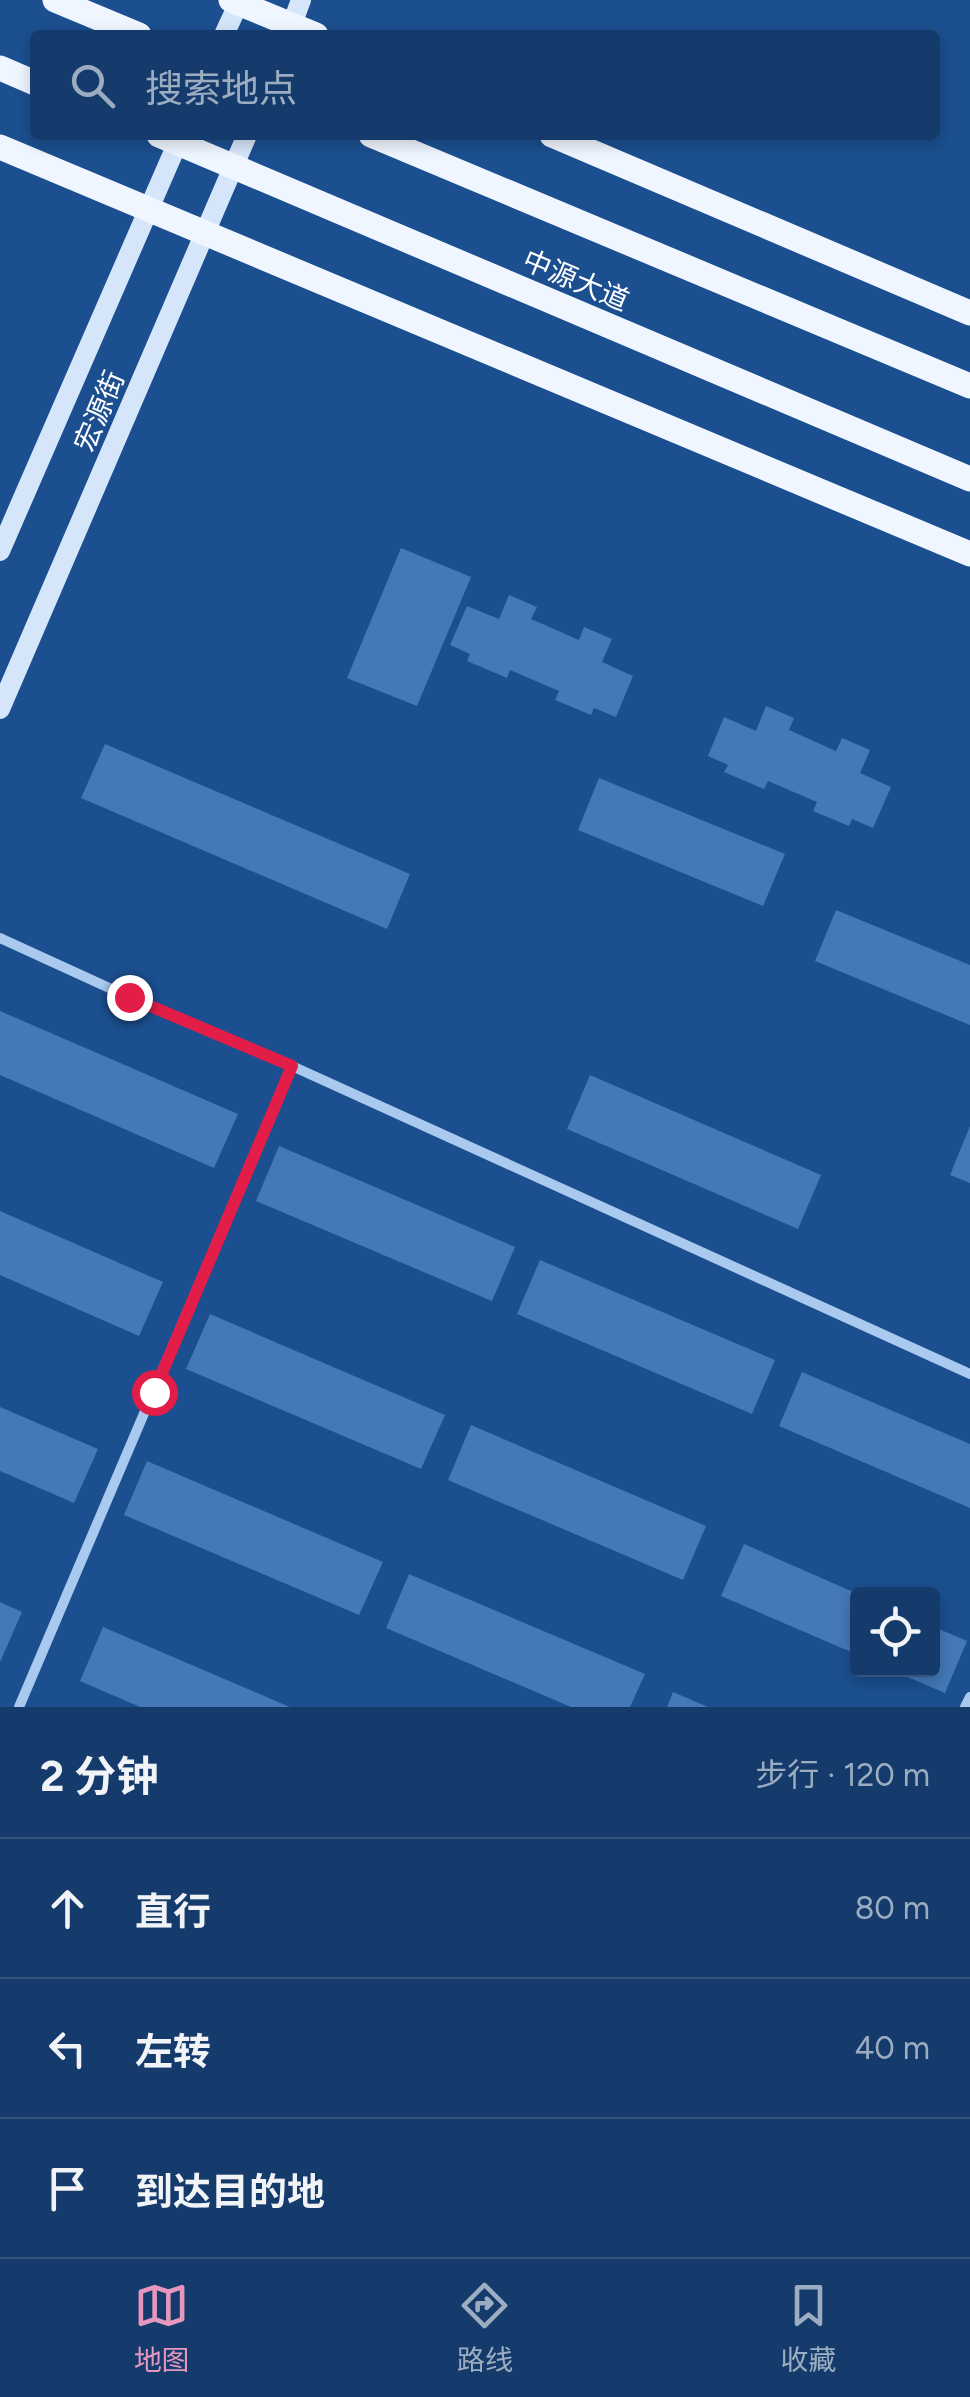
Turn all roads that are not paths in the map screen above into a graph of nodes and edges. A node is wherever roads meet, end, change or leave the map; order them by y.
1 (55, 0) edge
2 (301, 0) edge
3 (237, 1) edge
4 (127, 30) edge
5 (226, 30) edge
6 (290, 30) edge
7 (0, 68) edge
8 (30, 81) edge
9 (172, 140) edge
10 (177, 140) edge
11 (245, 140) edge
12 (383, 140) edge
13 (564, 140) edge
14 (0, 147) edge
15 (234, 168) junction
16 (148, 209) junction
17 (206, 232) junction
18 (970, 312) edge
19 (970, 386) edge
20 (970, 479) edge
21 (0, 551) edge
22 (970, 554) edge
23 (0, 709) edge
24 (0, 938) edge
25 (292, 1066) junction
26 (970, 1374) edge
27 (970, 1696) edge
28 (19, 1707) edge
29 (966, 1707) edge

1 - 4 main road
2 - 6 main road
3 - 5 main road
3 - 6 main road
7 - 8 main road
9 - 16 main road, 宏源街
10 - 15 main road, 中源大道
11 - 15 main road, 宏源街
12 - 19 main road, 中源大道
13 - 18 main road
14 - 16 main road
15 - 17 main road, 宏源街
15 - 20 main road, 中源大道
16 - 17 main road
16 - 21 main road, 宏源街
17 - 22 main road
17 - 23 main road, 宏源街
24 - 25 street
25 - 26 street
25 - 28 street
27 - 29 street

